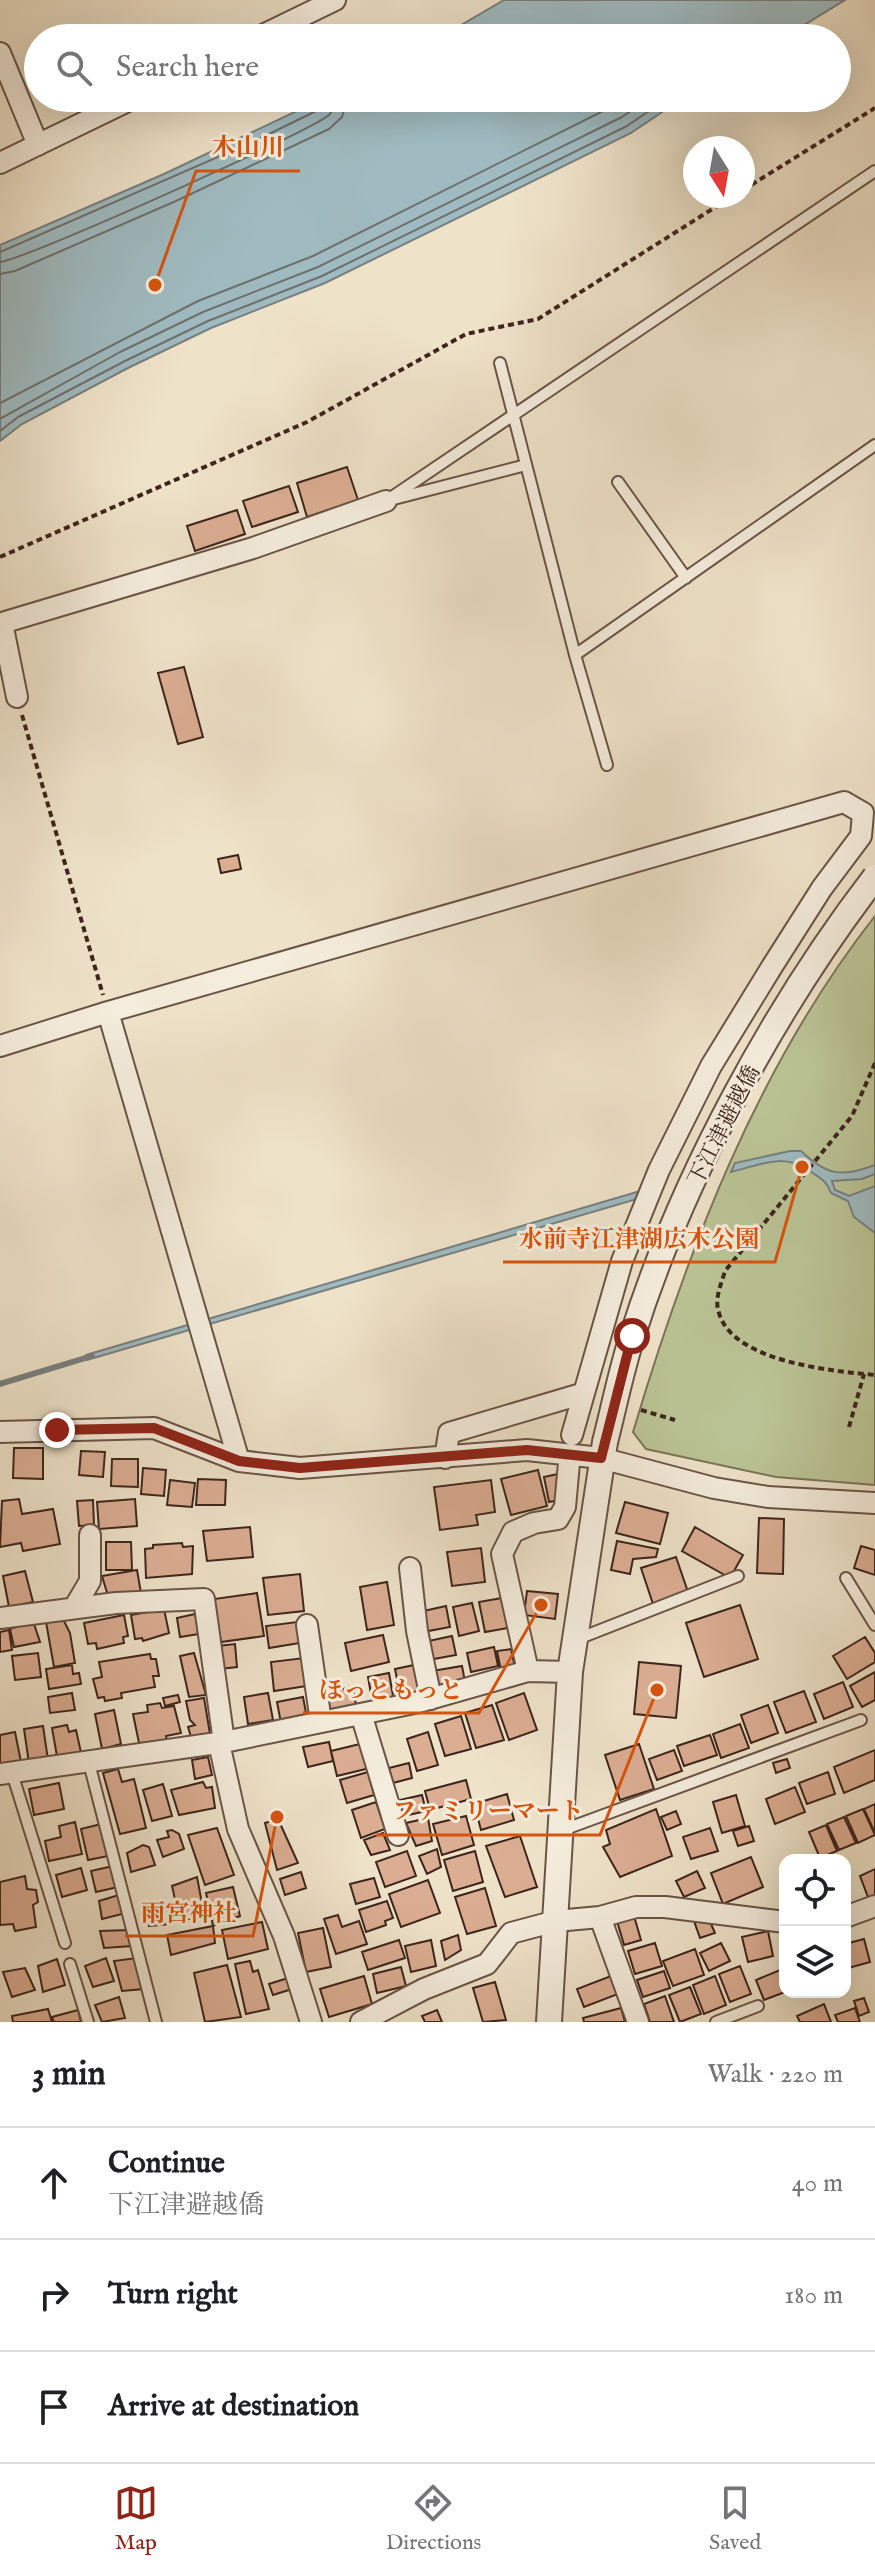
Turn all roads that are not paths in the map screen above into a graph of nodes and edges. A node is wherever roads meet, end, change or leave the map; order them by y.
1 (335, 0) edge
2 (286, 24) edge
3 (0, 53) edge
4 (24, 111) edge
5 (24, 112) edge
6 (105, 112) edge
7 (38, 145) junction
8 (0, 163) edge
9 (875, 171) edge
10 (500, 363) dead end
11 (513, 416) junction
12 (875, 445) edge
13 (526, 465) junction
14 (618, 482) dead end
15 (386, 501) junction
16 (686, 578) junction
17 (575, 655) junction
18 (17, 697) road end
19 (607, 765) dead end
20 (875, 877) edge
21 (108, 1012) junction
22 (0, 1046) edge
23 (581, 1394) junction
24 (0, 1432) edge
25 (572, 1435) dead end
26 (603, 1450) junction
27 (445, 1458) junction
28 (239, 1461) junction
29 (569, 1463) dead end
30 (875, 1503) edge
31 (90, 1535) dead end
32 (410, 1568) dead end
33 (738, 1576) dead end
34 (846, 1578) dead end
35 (74, 1608) junction
36 (0, 1618) edge
37 (307, 1625) dead end
38 (875, 1625) edge
39 (574, 1641) junction
40 (528, 1671) junction
41 (570, 1672) junction
42 (431, 1699) junction
43 (361, 1714) junction
44 (861, 1720) dead end
45 (321, 1722) junction
46 (222, 1743) junction
47 (89, 1763) junction
48 (6, 1773) edge
49 (561, 1831) junction
50 (398, 1835) dead end
51 (875, 1906) edge
52 (851, 1915) edge
53 (600, 1917) junction
54 (556, 1921) junction
55 (779, 1921) edge
56 (65, 1943) dead end
57 (70, 1964) dead end
58 (758, 2006) dead end
59 (88, 2022) edge
60 (156, 2022) edge
61 (311, 2022) edge
62 (361, 2022) edge
63 (549, 2022) edge
64 (638, 2022) edge
65 (716, 2022) edge

1 - 2 street
3 - 4 street
5 - 7 street
6 - 7 street
7 - 8 street
9 - 11 lane
10 - 11 lane
11 - 13 lane
11 - 15 lane
12 - 16 lane
13 - 15 lane
13 - 17 lane
14 - 16 lane
15 - 18 street
16 - 17 lane
17 - 19 lane
20 - 26 street, 下江津避越僑, bridge
21 - 22 street
21 - 23 street
21 - 28 street
23 - 25 street
23 - 27 street
24 - 28 street
26 - 27 street
26 - 30 street
26 - 39 street, 下江津避越僑
27 - 28 street
29 - 40 street
31 - 35 street
32 - 42 street
33 - 39 lane
34 - 38 lane
35 - 36 street
35 - 46 street
37 - 45 street
39 - 41 street, 下江津避越僑
40 - 41 street
40 - 42 street
41 - 49 street, 下江津避越僑
42 - 43 street
43 - 45 street
43 - 50 street
44 - 49 lane
45 - 46 street
46 - 47 street
46 - 61 street
47 - 48 street
47 - 60 lane
48 - 56 lane
49 - 54 street, 下江津避越僑
51 - 52 street
53 - 54 street
53 - 55 street
53 - 64 street
54 - 62 street
54 - 63 street, 下江津避越僑
57 - 59 lane
58 - 65 lane

